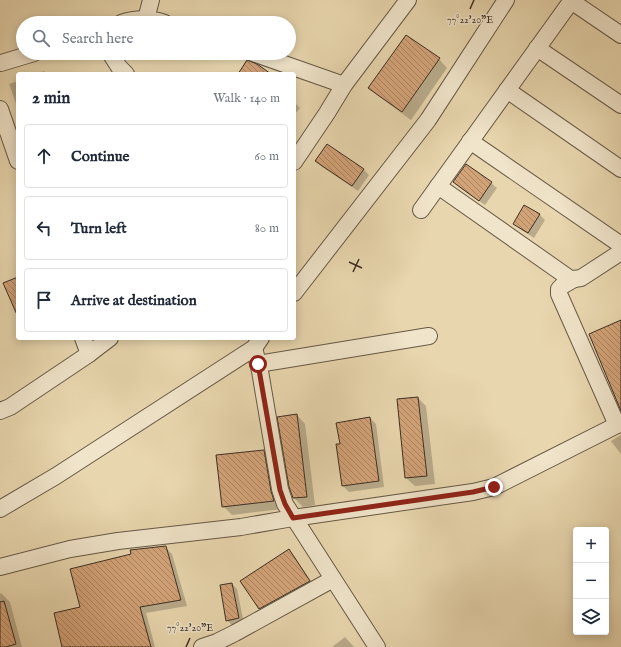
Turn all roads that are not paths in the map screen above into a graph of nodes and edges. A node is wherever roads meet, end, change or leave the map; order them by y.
1 (151, 0) edge
2 (408, 0) edge
3 (506, 0) edge
4 (571, 0) edge
5 (147, 16) edge
6 (621, 35) edge
7 (537, 48) junction
8 (16, 58) edge
9 (114, 60) edge
10 (273, 60) edge
11 (1, 63) dead end
12 (124, 72) edge
13 (344, 85) junction
14 (507, 90) junction
15 (621, 104) edge
16 (0, 109) edge
17 (470, 141) junction
18 (16, 155) edge
19 (296, 159) edge
20 (621, 168) edge
21 (438, 186) junction
22 (421, 210) dead end
23 (621, 245) edge
24 (621, 252) edge
25 (574, 279) junction
26 (296, 290) edge
27 (429, 336) dead end
28 (84, 340) edge
29 (107, 340) edge
30 (257, 343) edge
31 (89, 354) junction
32 (258, 364) junction
33 (0, 411) edge
34 (619, 424) edge
35 (0, 509) edge
36 (293, 518) junction
37 (0, 567) edge
38 (333, 579) junction
39 (202, 647) edge
40 (377, 647) edge

1 - 5 street
2 - 13 street
3 - 26 street
4 - 6 street
4 - 7 street
7 - 14 street
7 - 15 street
8 - 11 street
9 - 12 street
10 - 13 street
13 - 19 street
14 - 17 street
14 - 20 street
16 - 18 street
17 - 21 street
17 - 23 street
21 - 22 street
21 - 25 street
24 - 25 street
25 - 34 street
27 - 32 street
28 - 31 street
29 - 31 street
30 - 32 street
30 - 35 street
31 - 33 street
32 - 36 street
34 - 36 street
36 - 37 street
36 - 38 street
38 - 39 street
38 - 40 street

